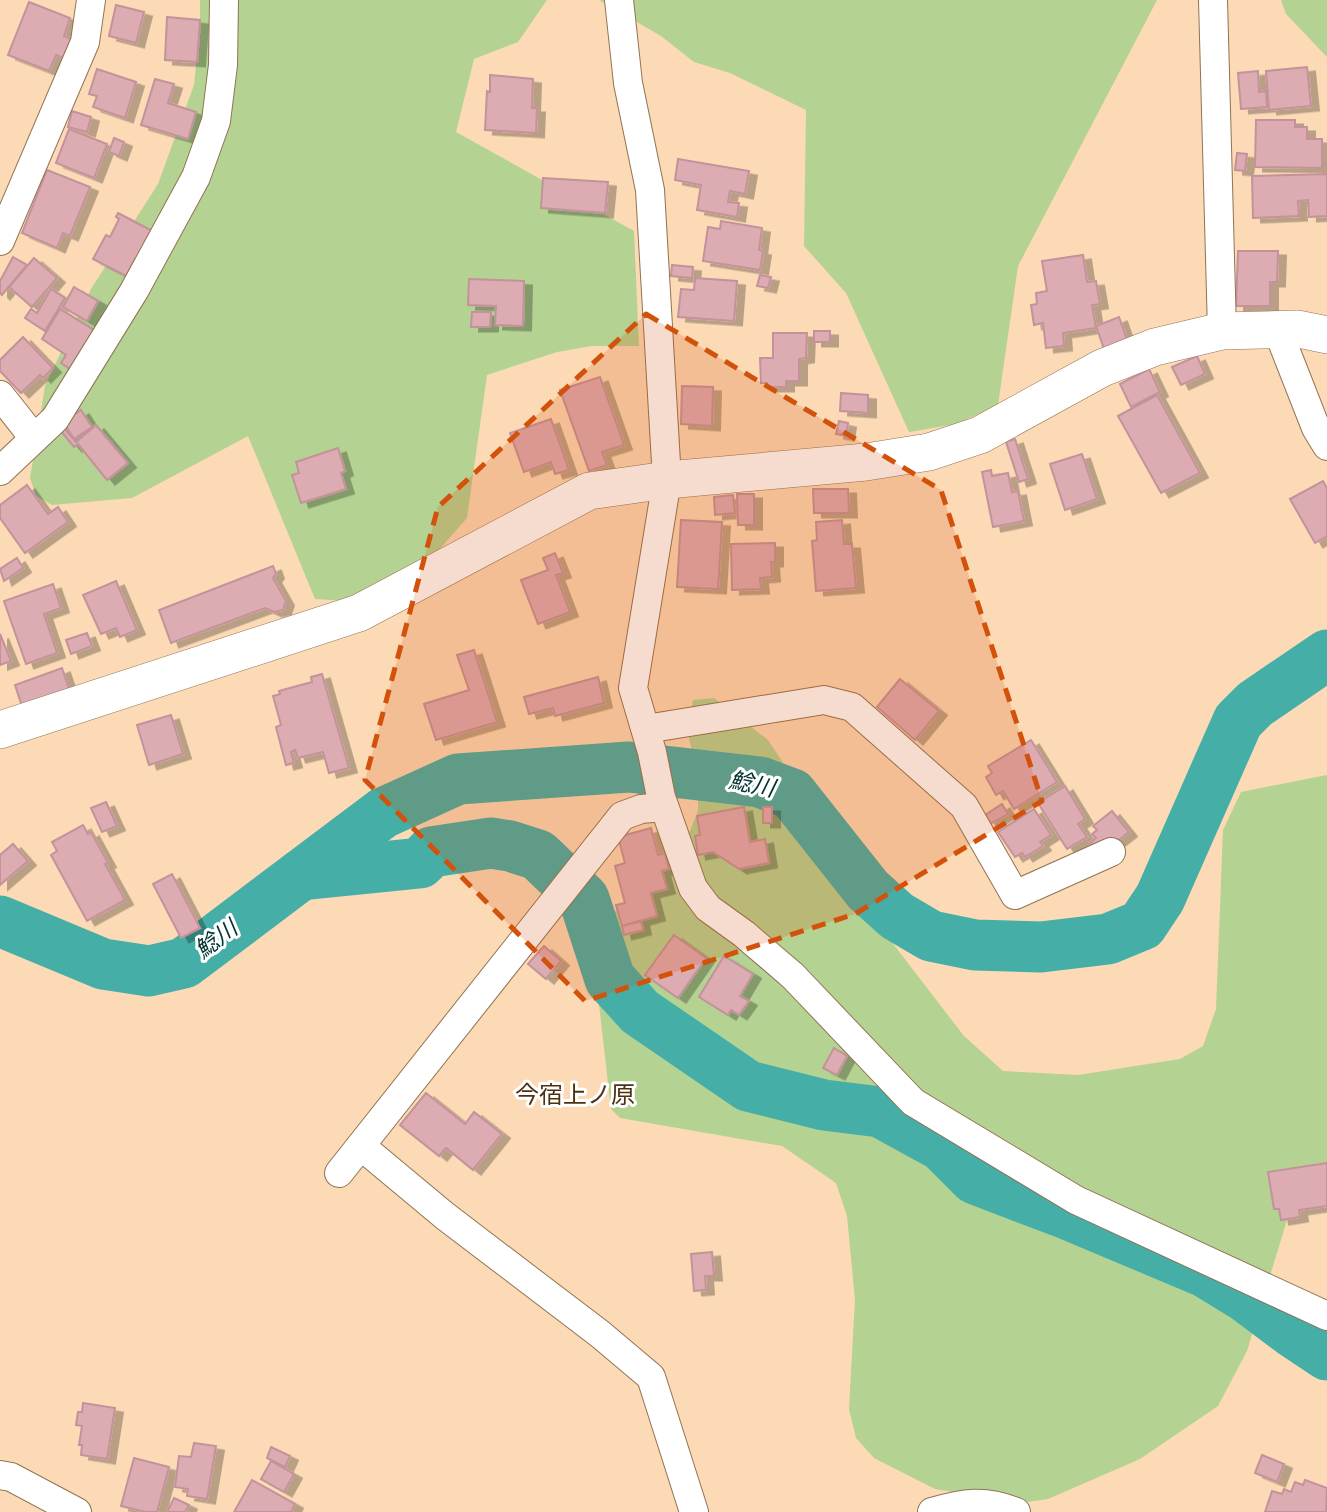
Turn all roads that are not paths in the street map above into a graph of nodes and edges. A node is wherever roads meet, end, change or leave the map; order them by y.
1 (91, 0) edge
2 (224, 0) edge
3 (619, 0) edge
4 (1213, 0) edge
5 (0, 242) edge
6 (1222, 331) junction
7 (1278, 331) junction
8 (1327, 335) edge
9 (0, 395) edge
10 (34, 438) junction
11 (1327, 446) edge
12 (0, 471) edge
13 (667, 481) junction
14 (0, 730) edge
15 (649, 740) junction
16 (662, 802) junction
17 (1111, 852) dead end
18 (361, 1146) junction
19 (340, 1173) dead end
20 (1327, 1315) edge
21 (0, 1475) edge
22 (77, 1512) edge
23 (694, 1512) edge
24 (932, 1512) edge
25 (1016, 1512) edge

1 - 5 street
2 - 10 street
3 - 13 street
4 - 6 street
6 - 7 street
6 - 13 street
7 - 8 street
7 - 11 street
9 - 10 street
10 - 12 street
13 - 14 street
13 - 15 street
15 - 16 street
15 - 17 street
16 - 18 street
16 - 20 street
18 - 19 street
18 - 23 street
21 - 22 street
24 - 25 street

